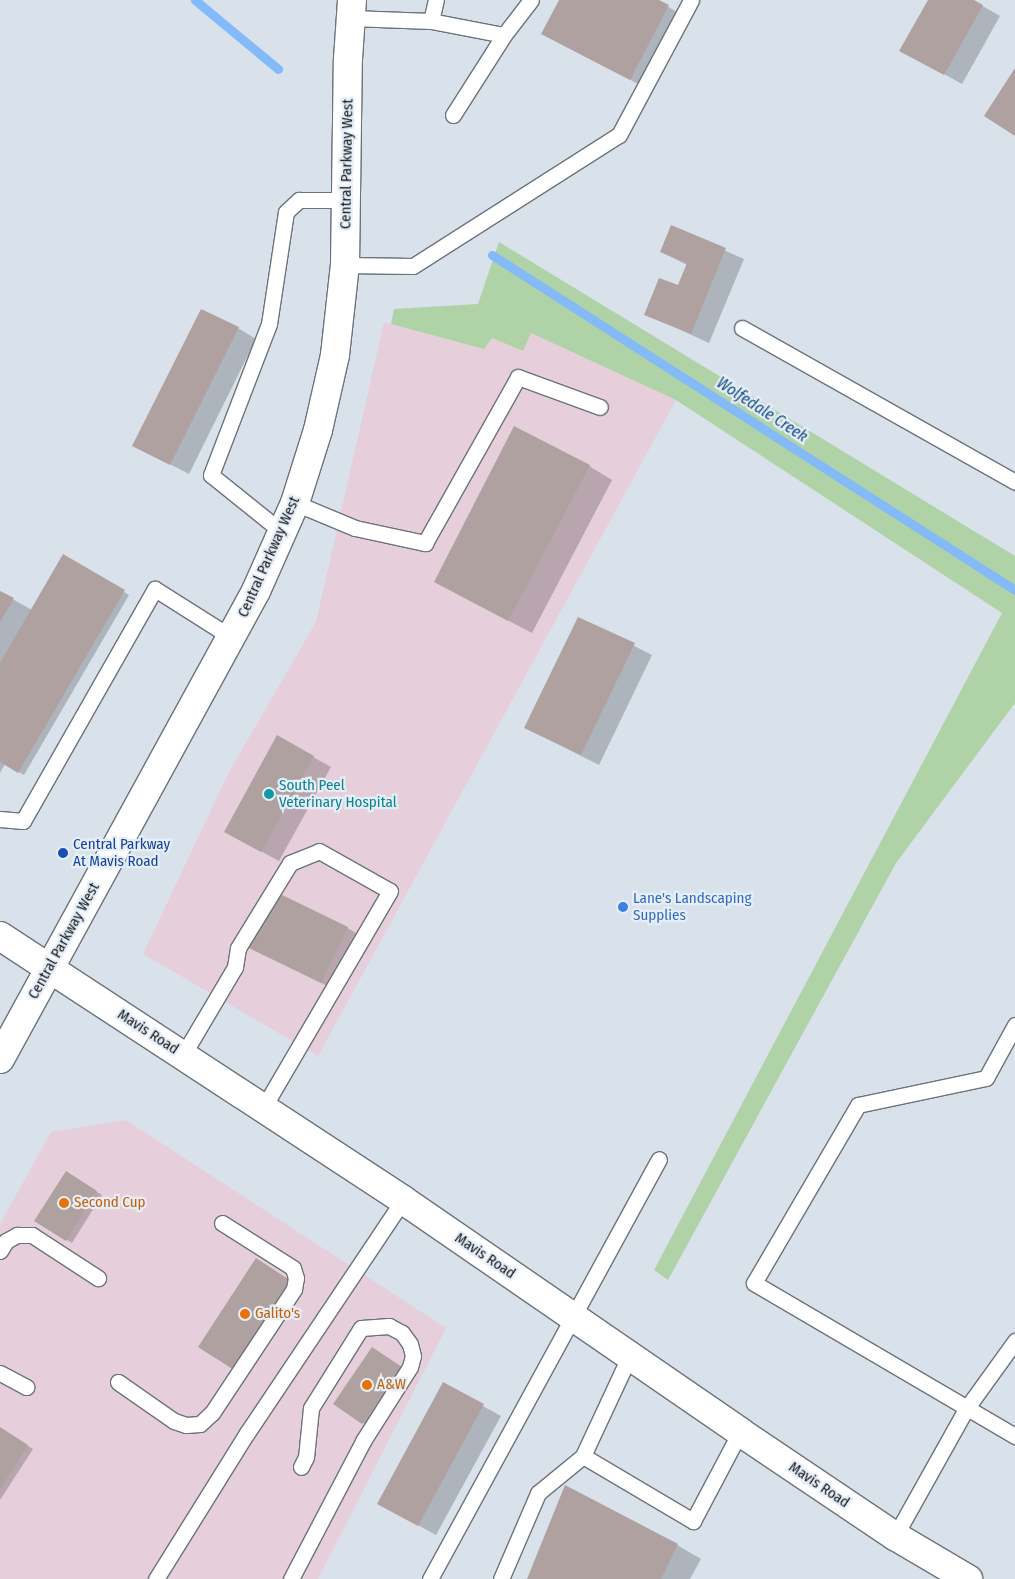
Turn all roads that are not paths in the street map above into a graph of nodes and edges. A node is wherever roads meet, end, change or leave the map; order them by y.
1 (436, 0) edge
2 (531, 0) edge
3 (691, 0) edge
4 (352, 9) edge
5 (431, 21) junction
6 (504, 35) junction
7 (453, 115) dead end
8 (346, 200) junction
9 (345, 265) junction
10 (742, 328) dead end
11 (600, 407) dead end
12 (1015, 482) edge
13 (295, 502) junction
14 (282, 532) junction
15 (231, 637) junction
16 (0, 819) edge
17 (0, 936) edge
18 (49, 967) junction
19 (1015, 1025) edge
20 (183, 1055) junction
21 (0, 1059) edge
22 (263, 1108) junction
23 (659, 1159) dead end
24 (403, 1200) junction
25 (222, 1223) dead end
26 (0, 1251) edge
27 (98, 1278) dead end
28 (573, 1315) junction
29 (1015, 1341) edge
30 (630, 1355) junction
31 (0, 1373) edge
32 (118, 1382) dead end
33 (26, 1387) dead end
34 (966, 1409) junction
35 (740, 1432) junction
36 (1015, 1436) edge
37 (583, 1456) junction
38 (301, 1467) dead end
39 (896, 1536) junction
40 (156, 1579) edge
41 (291, 1579) edge
42 (430, 1579) edge
43 (501, 1579) edge
44 (968, 1579) edge

1 - 5 lane
2 - 6 lane
3 - 9 lane
4 - 5 lane
4 - 8 main road, Central Parkway West
5 - 6 lane
6 - 7 lane
8 - 9 main road, Central Parkway West
8 - 14 lane
9 - 13 main road, Central Parkway West
10 - 12 lane
11 - 13 lane
13 - 14 main road, Central Parkway West
14 - 15 main road, Central Parkway West
15 - 16 lane
15 - 18 main road, Central Parkway West
17 - 18 main road, Mavis Road
18 - 20 main road, Mavis Road
18 - 21 main road, Central Parkway West
19 - 34 lane
20 - 22 main road, Mavis Road
20 - 22 lane
22 - 24 main road, Mavis Road
23 - 28 lane
24 - 28 main road, Mavis Road
24 - 40 lane
25 - 32 lane
26 - 27 lane
28 - 30 main road, Mavis Road
28 - 42 lane
29 - 34 lane
30 - 35 main road, Mavis Road
30 - 37 lane
31 - 33 lane
34 - 36 lane
34 - 39 lane
35 - 37 lane
35 - 39 main road, Mavis Road
37 - 43 lane
38 - 41 lane
39 - 44 main road, Mavis Road

